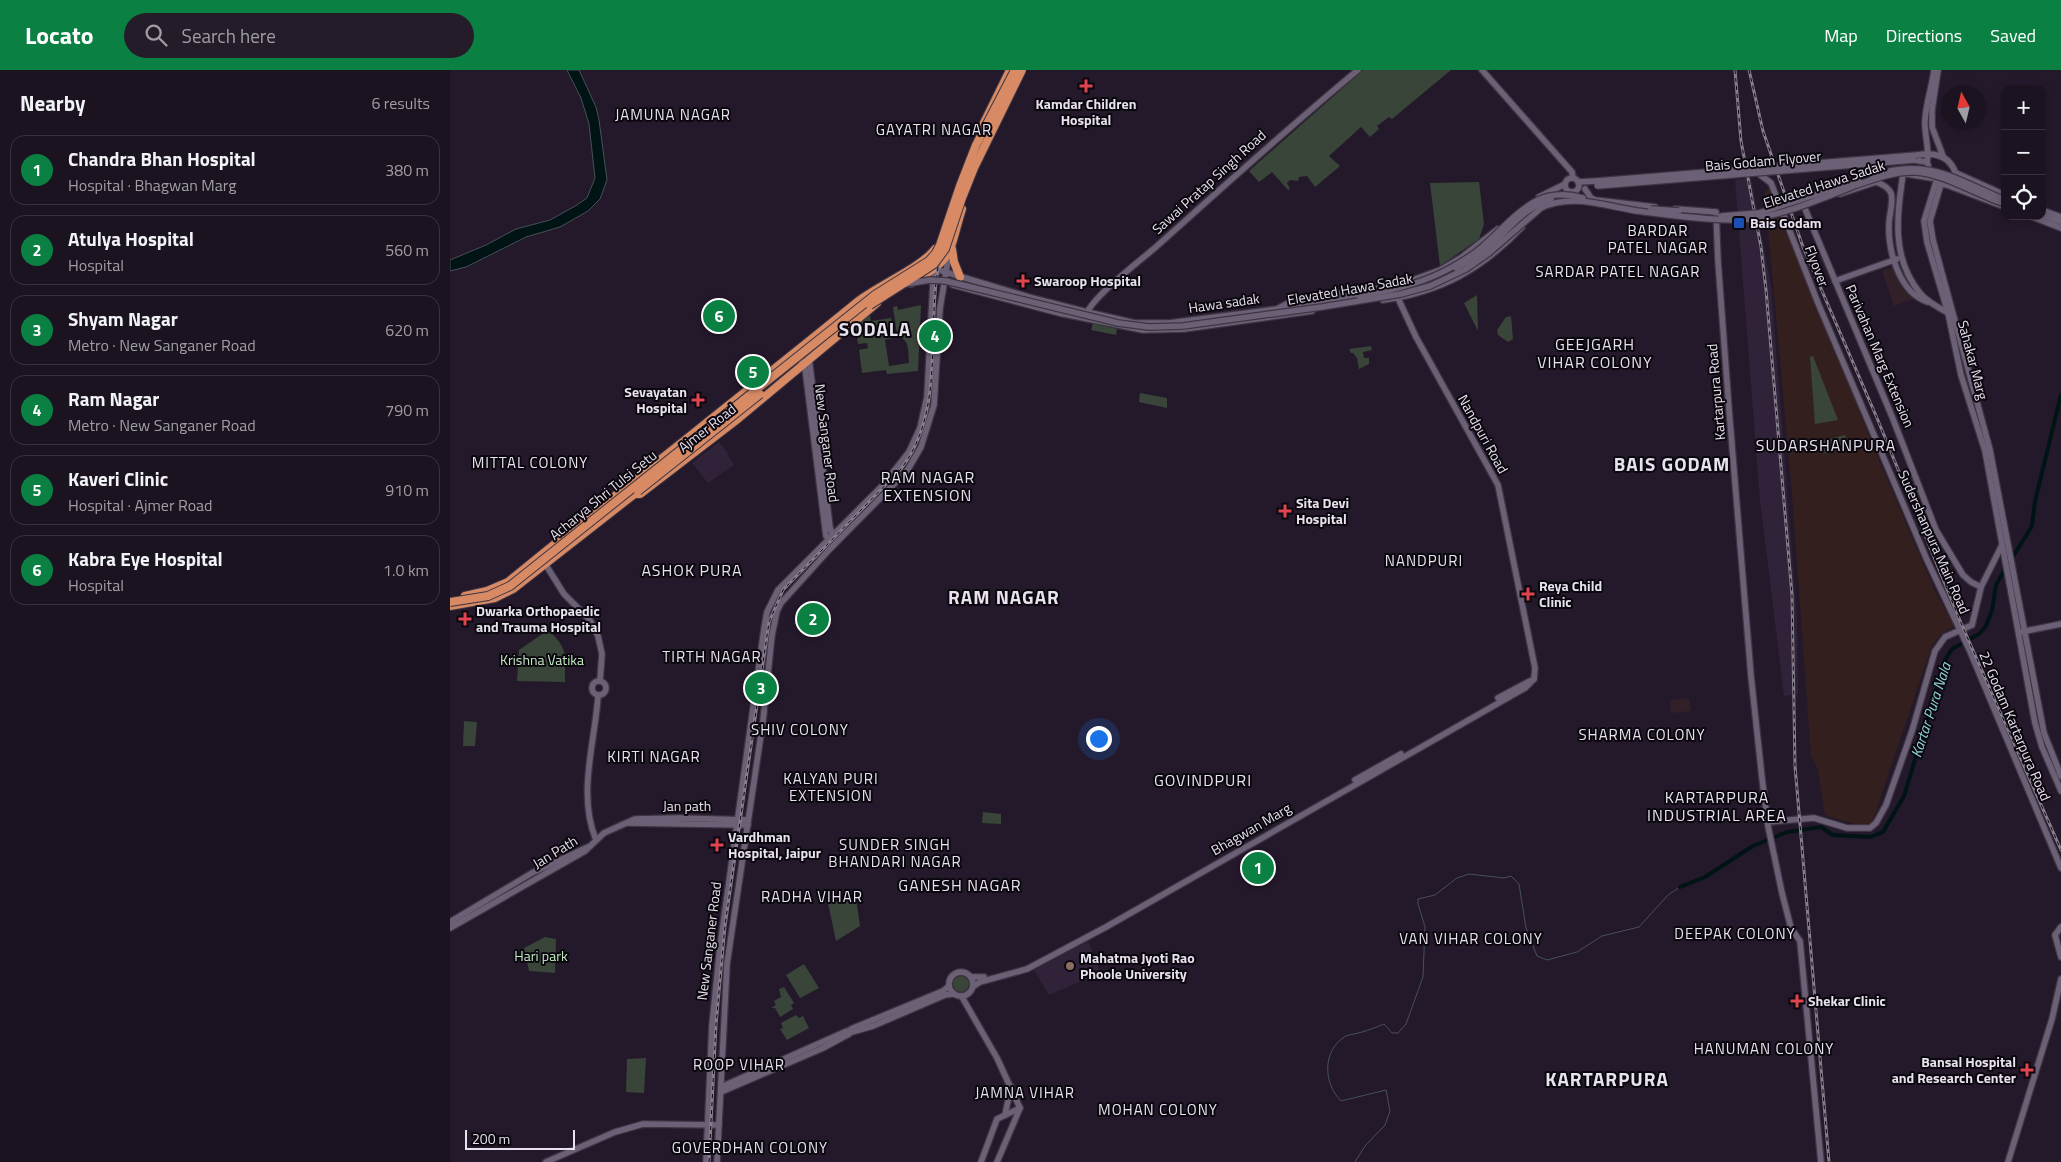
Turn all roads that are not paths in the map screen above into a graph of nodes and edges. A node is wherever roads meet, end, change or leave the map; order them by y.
1 (1010, 70) edge
2 (1015, 70) edge
3 (1024, 70) edge
4 (1358, 70) edge
5 (1482, 70) edge
6 (1934, 70) edge
7 (1938, 70) edge
8 (1929, 153) junction
9 (1943, 156) junction
10 (1916, 157) junction
11 (1927, 162) junction
12 (1775, 172) junction
13 (1956, 173) junction
14 (1760, 174) junction
15 (1903, 174) junction
16 (1575, 178) junction
17 (1876, 182) junction
18 (1939, 182) junction
19 (1771, 183) junction
20 (1565, 184) junction
21 (1597, 184) junction
22 (1587, 191) junction
23 (1575, 192) junction
24 (1798, 192) dead end
25 (2001, 193) edge
26 (1891, 194) junction
27 (1900, 194) junction
28 (2001, 198) edge
29 (1578, 200) junction
30 (2001, 204) edge
31 (2001, 205) edge
32 (1804, 207) junction
33 (2046, 211) edge
34 (2046, 217) edge
35 (2061, 217) edge
36 (2046, 219) edge
37 (1509, 220) junction
38 (2044, 220) edge
39 (2061, 225) edge
40 (1518, 231) junction
41 (953, 245) junction
42 (950, 254) junction
43 (1902, 258) junction
44 (1895, 260) junction
45 (920, 262) junction
46 (934, 272) junction
47 (945, 272) junction
48 (960, 277) junction
49 (1835, 281) junction
50 (944, 282) junction
51 (903, 284) junction
52 (1397, 292) junction
53 (1930, 302) junction
54 (1277, 309) junction
55 (1087, 312) junction
56 (1948, 313) junction
57 (1085, 319) junction
58 (1827, 322) joint
59 (803, 347) junction
60 (796, 352) junction
61 (807, 361) junction
62 (636, 493) junction
63 (831, 536) junction
64 (836, 543) junction
65 (2005, 544) junction
66 (543, 560) junction
67 (1981, 587) junction
68 (450, 600) edge
69 (450, 606) edge
70 (765, 623) junction
71 (774, 625) junction
72 (2059, 627) edge
73 (1961, 632) junction
74 (2022, 634) junction
75 (1969, 649) joint
76 (1534, 679) junction
77 (600, 681) junction
78 (598, 699) junction
79 (2061, 776) edge
80 (2061, 791) edge
81 (737, 822) junction
82 (748, 822) junction
83 (1768, 824) junction
84 (596, 840) junction
85 (588, 847) junction
86 (2061, 868) edge
87 (450, 922) edge
88 (2061, 927) edge
89 (450, 928) edge
90 (2061, 957) edge
91 (971, 977) junction
92 (2061, 979) edge
93 (949, 986) junction
94 (974, 986) junction
95 (953, 994) junction
96 (962, 997) junction
97 (850, 1032) junction
98 (1012, 1087) junction
99 (721, 1089) junction
100 (1020, 1108) junction
101 (1005, 1114) junction
102 (707, 1125) junction
103 (719, 1125) junction
104 (546, 1162) edge
105 (706, 1162) edge
106 (717, 1162) edge
107 (981, 1162) edge
108 (997, 1162) edge
109 (1820, 1162) edge
110 (2008, 1162) edge

1 - 45 highway, Ajmer Road
2 - 68 highway, Acharya Shri Tulsi Setu, bridge
3 - 41 highway, Ajmer Road
3 - 51 highway, Acharya Shri Tulsi Setu, bridge
4 - 55 street, Sawai Pratap Singh Road
5 - 16 street
6 - 8 street
7 - 9 street
8 - 9 street, Bais Godam Flyover
8 - 10 street, Bais Godam Flyover
8 - 11 street
9 - 13 street
10 - 11 street, Bais Godam Flyover
10 - 12 street, Bais Godam Flyover, bridge
10 - 21 street, Bais Godam Flyover, bridge
11 - 18 street
12 - 14 street, Bais Godam Flyover, bridge
12 - 19 street
13 - 18 street
13 - 25 street
14 - 19 street, Flyover
14 - 21 street, Bais Godam Flyover, bridge
15 - 17 street
15 - 18 street
15 - 27 street
16 - 20 street
16 - 21 street, Bais Godam Flyover
16 - 23 street
17 - 26 street
17 - 32 street
18 - 31 street
18 - 56 street, Sahakar Marg
18 - 65 street, Sahakar Marg
19 - 58 street, Flyover, bridge
20 - 23 street
20 - 37 street, Hawa sadak
21 - 22 street, Bais Godam Flyover
22 - 23 street, Bais Godam Flyover
22 - 83 street, Kartarpura Road
23 - 40 street, Hawa sadak
24 - 32 street, Parivahan Marg Extension
26 - 27 street
26 - 44 street
27 - 43 street
28 - 54 street, Elevated Hawa Sadak, bridge
29 - 30 street, Elevated Hawa Sadak, bridge
29 - 51 street, Elevated Hawa Sadak, bridge
29 - 52 street, bridge
32 - 49 street, Parivahan Marg Extension
33 - 35 street
34 - 39 street
36 - 39 street
37 - 40 street
37 - 52 street, Hawa sadak
38 - 39 street
40 - 52 street, Hawa sadak
41 - 42 highway, Ajmer Road
41 - 48 highway
42 - 46 highway, Ajmer Road
42 - 47 street, New Sanganer Road
43 - 44 street
43 - 53 street
44 - 49 street
44 - 53 street
45 - 46 street
45 - 59 highway, Ajmer Road
46 - 47 street, Hawa sadak
46 - 50 street
46 - 61 highway, Ajmer Road
46 - 63 street, New Sanganer Road
47 - 48 street, Hawa sadak
47 - 50 street, New Sanganer Road
48 - 55 street, Hawa sadak
49 - 67 street, Parivahan Marg Extension
50 - 57 street, Hawa sadak
50 - 64 street, New Sanganer Road
51 - 62 highway, Acharya Shri Tulsi Setu, bridge
52 - 54 street, Hawa sadak
52 - 57 street, Hawa sadak
52 - 76 street, Nandpuri Road
53 - 56 street
54 - 55 street, Hawa sadak
55 - 57 street, Sawai Pratap Singh Road
56 - 65 street, Sahakar Marg
58 - 73 street, Sudershanpura Main Road
59 - 60 highway, Ajmer Road
59 - 61 street, New Sanganer Road
60 - 61 street, New Sanganer Road
60 - 66 highway, Ajmer Road
61 - 62 highway, Ajmer Road
61 - 63 street, New Sanganer Road
62 - 66 highway, Ajmer Road
63 - 64 street, New Sanganer Road
63 - 70 street, New Sanganer Road
64 - 71 street, New Sanganer Road
65 - 67 street
65 - 74 street
66 - 68 highway, Ajmer Road
66 - 69 highway, Ajmer Road
66 - 77 street
67 - 73 street
70 - 71 street
70 - 81 street, New Sanganer Road
71 - 82 street, New Sanganer Road
72 - 74 street
73 - 75 street, Sudershanpura Main Road
73 - 83 street
74 - 79 street
74 - 80 street
75 - 86 street, 22 Godam Kartarpura Road
76 - 91 street, Bhagwan Marg
76 - 94 street, Bhagwan Marg
77 - 78 street
77 - 78 street
78 - 84 street
81 - 82 street, Jan path
81 - 84 street, Jan path
81 - 102 street, New Sanganer Road
82 - 99 street, New Sanganer Road
83 - 109 street, Kartarpura Road
84 - 85 street, Jan path
85 - 87 street, Jan Path
85 - 89 street, Jan Path
88 - 90 street
91 - 93 street
91 - 94 street
92 - 110 street
93 - 95 street
93 - 97 street
94 - 96 street
95 - 96 street
95 - 97 street
96 - 98 street
97 - 99 street
98 - 100 street
98 - 101 street
99 - 103 street, New Sanganer Road
100 - 101 street
100 - 108 street
101 - 107 street
102 - 103 street
102 - 104 street
102 - 105 street, New Sanganer Road
103 - 106 street, New Sanganer Road

